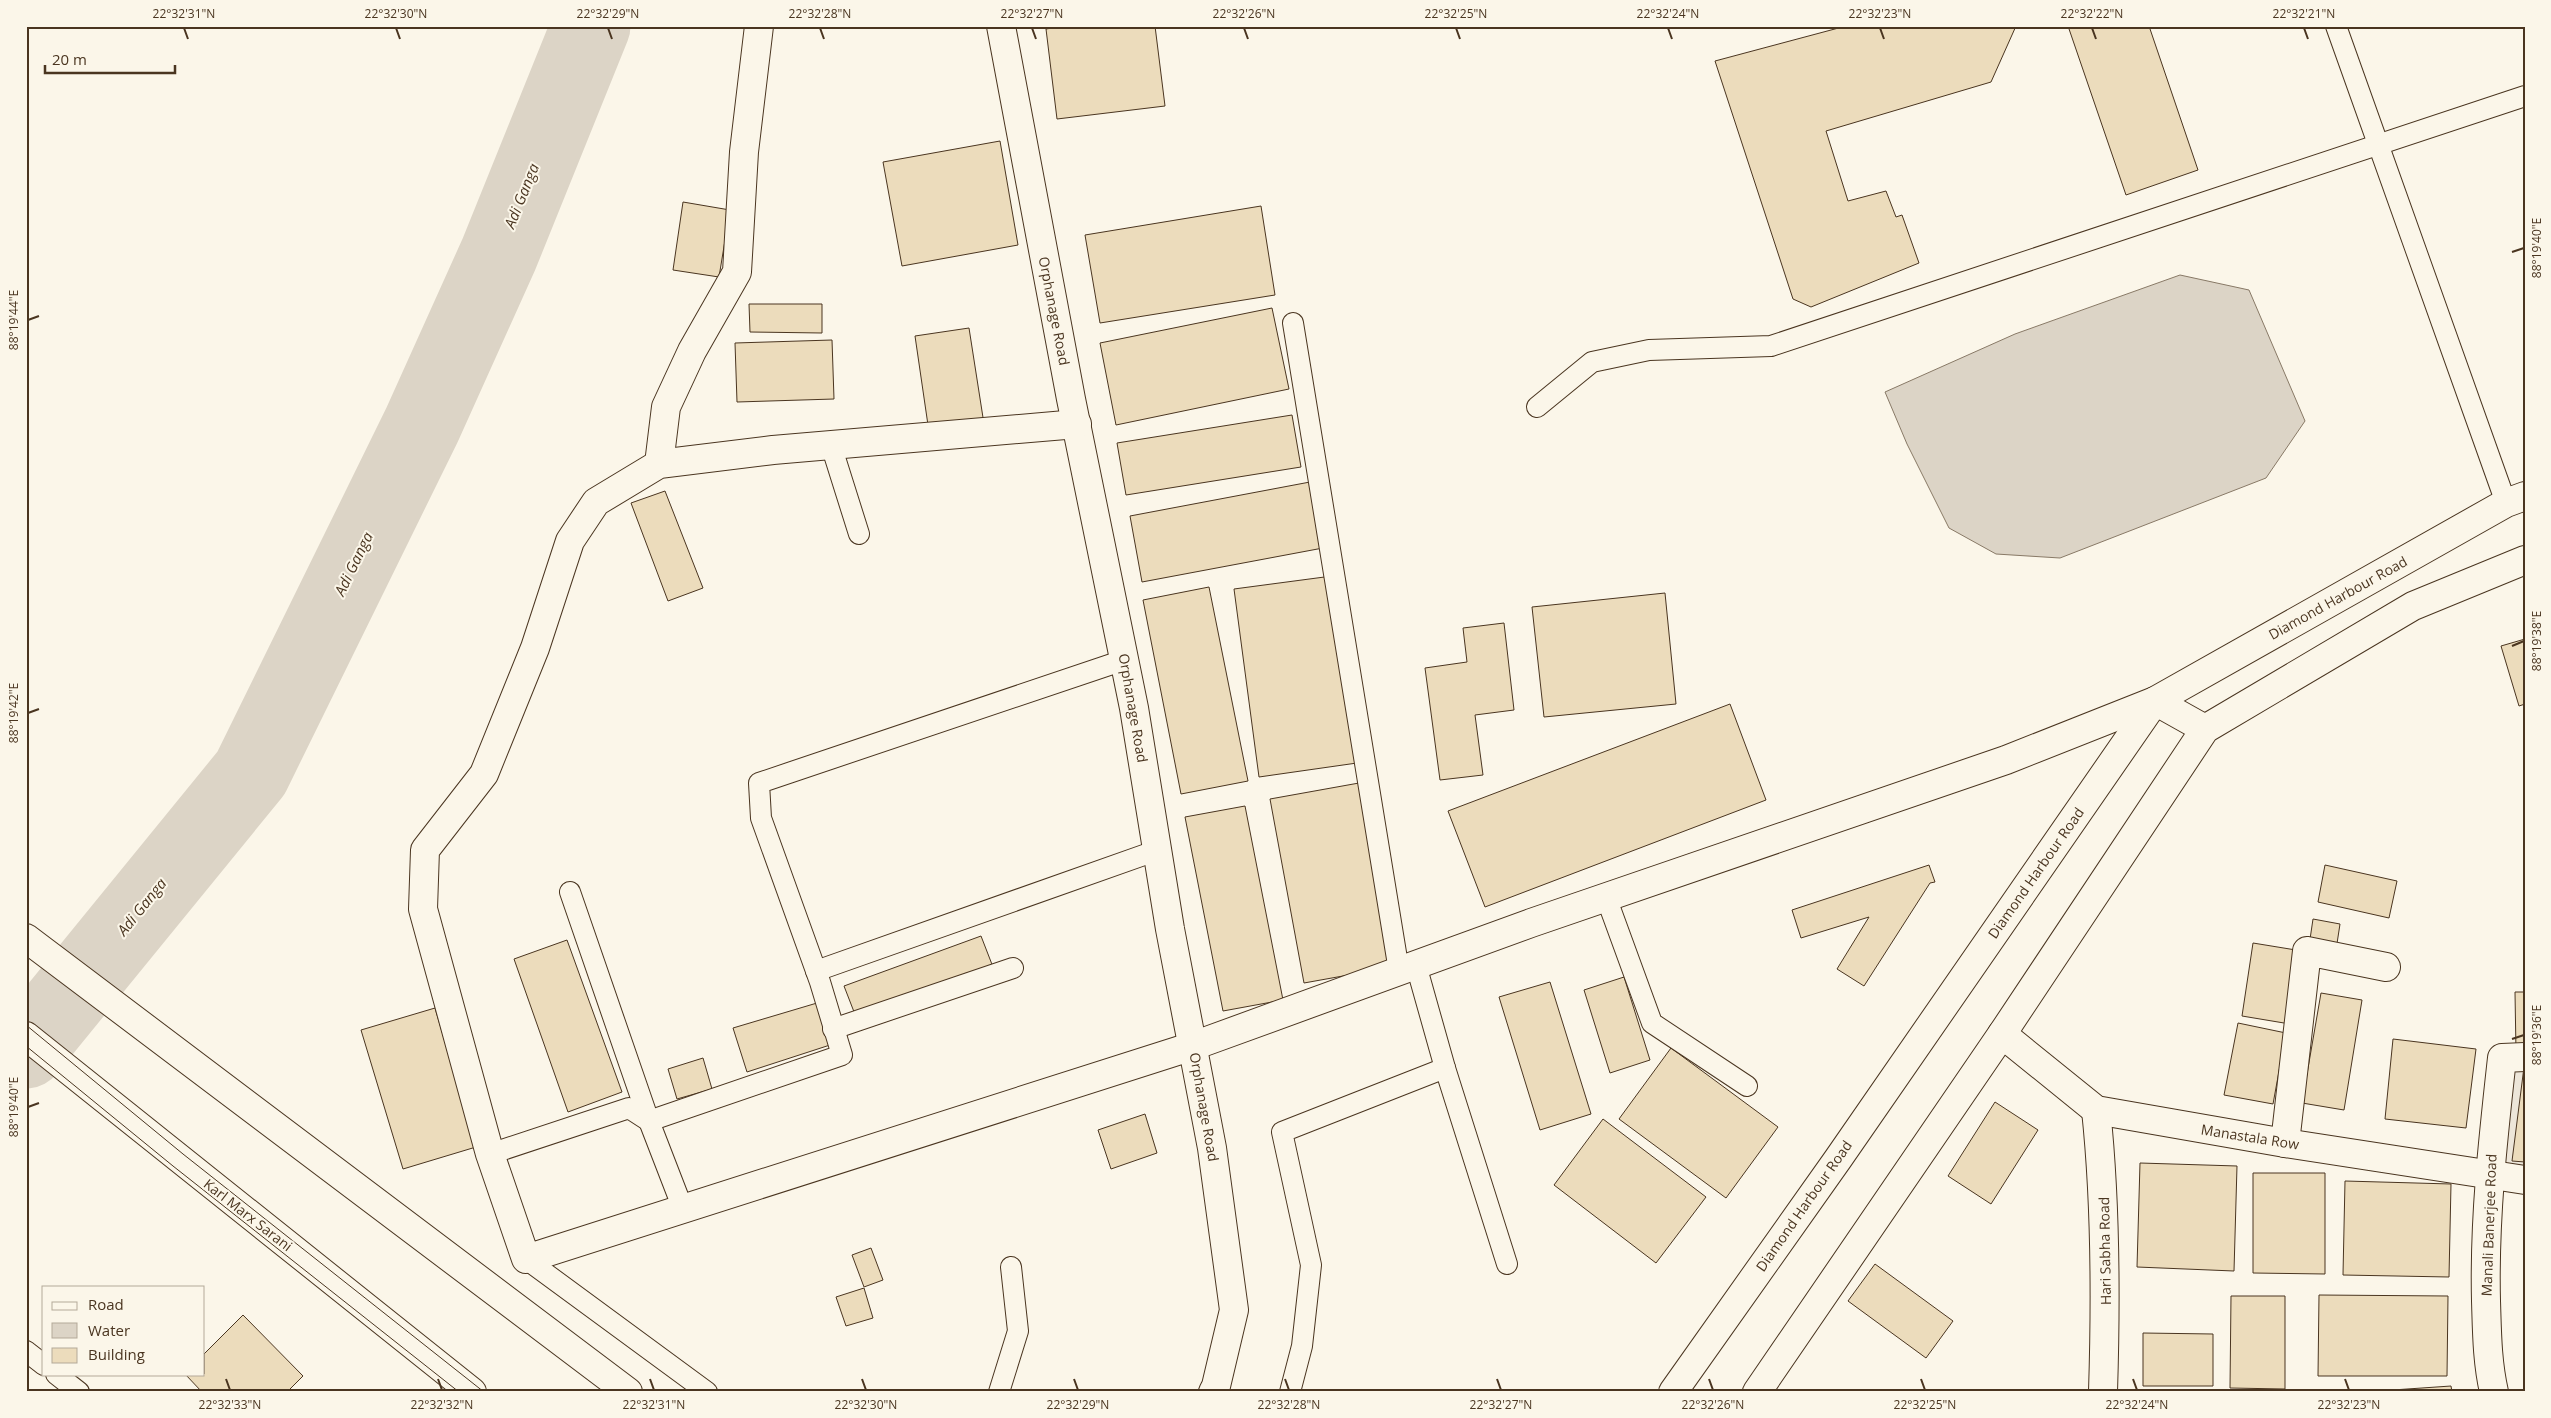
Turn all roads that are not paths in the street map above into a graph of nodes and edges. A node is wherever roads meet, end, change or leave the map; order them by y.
1 (759, 26) edge
2 (1001, 26) edge
3 (2336, 26) edge
4 (2525, 96) edge
5 (2378, 145) junction
6 (1293, 323) dead end
7 (1537, 407) dead end
8 (1077, 424) junction
9 (831, 445) junction
10 (659, 464) junction
11 (2515, 499) edge
12 (859, 534) dead end
13 (2525, 560) edge
14 (1124, 660) junction
15 (2155, 701) junction
16 (2205, 728) junction
17 (1158, 850) junction
18 (570, 892) dead end
19 (1606, 897) junction
20 (26, 938) edge
21 (2386, 967) dead end
22 (1013, 968) dead end
23 (1408, 968) junction
24 (816, 971) junction
25 (833, 1029) junction
26 (2002, 1034) junction
27 (26, 1036) edge
28 (1193, 1046) junction
29 (2513, 1058) edge
30 (1445, 1068) junction
31 (1747, 1086) dead end
32 (2096, 1110) junction
33 (649, 1121) junction
34 (2285, 1143) junction
35 (490, 1154) junction
36 (2489, 1174) junction
37 (2525, 1180) edge
38 (683, 1209) junction
39 (526, 1259) junction
40 (1507, 1264) dead end
41 (1011, 1267) dead end
42 (26, 1351) edge
43 (42, 1363) edge
44 (59, 1376) edge
45 (79, 1392) edge
46 (472, 1392) edge
47 (628, 1392) edge
48 (707, 1392) edge
49 (999, 1392) edge
50 (1213, 1392) edge
51 (1290, 1392) edge
52 (1673, 1392) edge
53 (1757, 1392) edge
54 (2103, 1392) edge
55 (2494, 1392) edge

1 - 10 street
2 - 8 street, Orphanage Road
3 - 5 lane
4 - 5 lane
5 - 7 lane
5 - 11 lane
6 - 23 lane
8 - 9 street
8 - 14 street, Orphanage Road
9 - 10 street
9 - 12 lane
10 - 35 street
11 - 15 street, Diamond Harbour Road
13 - 16 street
14 - 17 street, Orphanage Road
14 - 24 lane
15 - 16 street
15 - 19 street
15 - 52 street, Diamond Harbour Road
16 - 26 street
17 - 24 lane
17 - 28 street, Orphanage Road
18 - 33 lane
19 - 23 street
19 - 31 lane
20 - 47 street
21 - 34 street
22 - 25 lane
23 - 28 street
23 - 30 lane
24 - 25 lane
25 - 33 lane
26 - 32 street, Manastala Row
26 - 53 street
27 - 46 street, Karl Marx Sarani
28 - 38 street
28 - 50 street, Orphanage Road
29 - 36 street, Manali Banerjee Road
30 - 40 lane
30 - 51 lane
32 - 34 street, Manastala Row
32 - 54 street, Hari Sabha Road
33 - 35 lane
33 - 38 lane
34 - 36 street, Manastala Row
35 - 39 street
36 - 37 street, Manastala Row
36 - 55 street, Manali Banerjee Road
38 - 39 street
39 - 48 lane
41 - 49 lane
42 - 43 lane
44 - 45 lane

